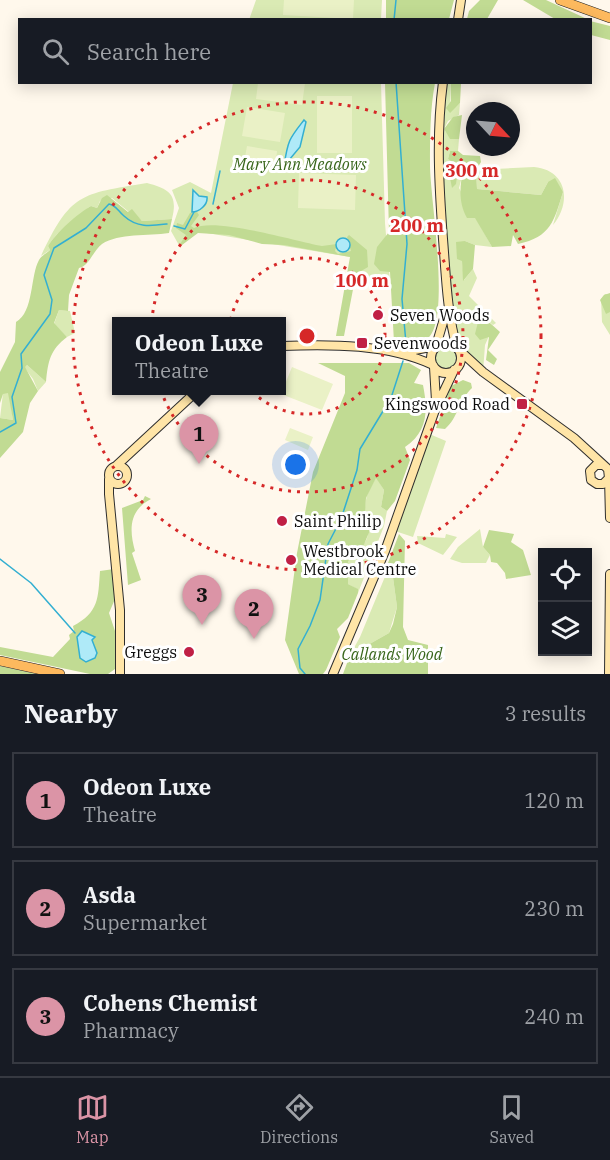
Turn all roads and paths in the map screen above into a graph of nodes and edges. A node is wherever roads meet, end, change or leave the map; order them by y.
1 (461, 0) edge
2 (466, 0) edge
3 (560, 0) edge
4 (458, 18) edge
5 (610, 18) edge
6 (443, 84) edge
7 (448, 301) junction
8 (286, 346) edge
9 (436, 346) junction
10 (458, 349) junction
11 (401, 352) junction
12 (433, 366) junction
13 (454, 370) junction
14 (483, 372) junction
15 (193, 395) edge
16 (435, 410) junction
17 (581, 445) junction
18 (135, 450) junction
19 (602, 465) junction
20 (116, 466) junction
21 (591, 469) junction
22 (127, 471) junction
23 (609, 478) edge
24 (110, 479) junction
25 (121, 484) junction
26 (597, 484) junction
27 (609, 502) edge
28 (111, 505) junction
29 (610, 518) edge
30 (610, 574) edge
31 (0, 661) edge
32 (609, 661) edge
33 (119, 672) edge
34 (60, 674) edge
35 (333, 674) edge
36 (602, 674) edge
37 (609, 674) edge

1 - 4 street
2 - 4 street
3 - 5 main road
6 - 7 street
7 - 9 street
7 - 10 street
8 - 11 street
9 - 10 street
9 - 11 street
9 - 12 street
10 - 13 street
10 - 14 street
11 - 12 street
12 - 13 street
12 - 16 street
13 - 14 street
13 - 16 street
14 - 17 street
15 - 18 street
16 - 35 street
17 - 19 street
17 - 21 street
18 - 20 street
18 - 22 street
19 - 21 street
19 - 23 street
20 - 22 street
20 - 24 street
21 - 26 street
22 - 25 street
23 - 26 street
23 - 27 street
24 - 25 street
24 - 28 street
25 - 28 street
26 - 27 street
27 - 29 street
28 - 33 street
30 - 32 street
31 - 34 main road
32 - 36 street
32 - 37 street

